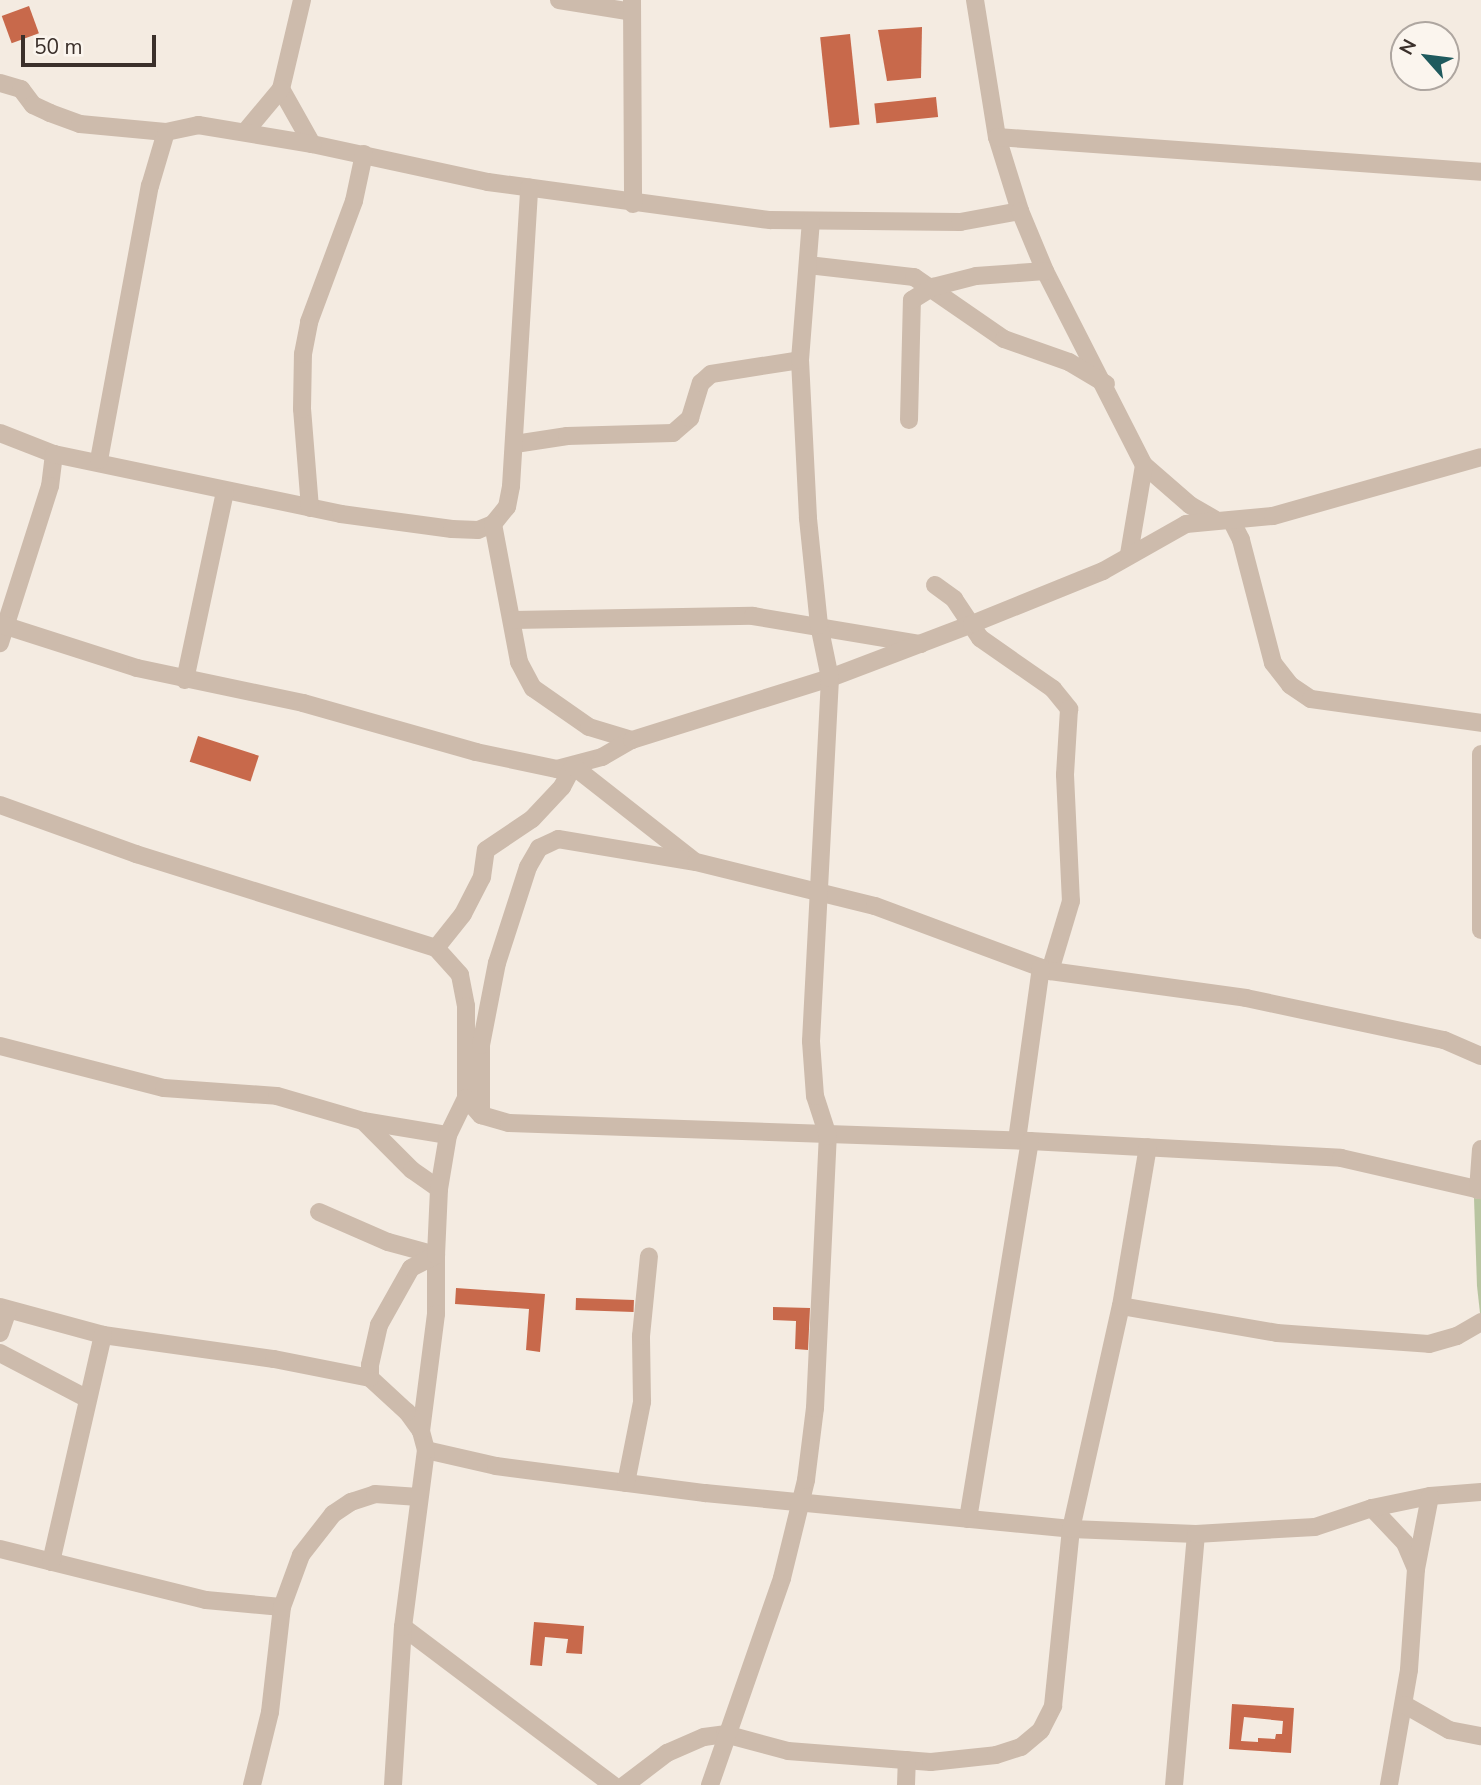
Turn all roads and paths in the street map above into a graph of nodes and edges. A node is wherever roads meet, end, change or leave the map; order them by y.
1 (302, 0) edge
2 (559, 0) edge
3 (975, 0) edge
4 (586, 2) edge
5 (632, 6) edge
6 (0, 83) edge
7 (281, 89) junction
8 (166, 132) junction
9 (245, 132) junction
10 (997, 137) junction
11 (312, 144) junction
12 (364, 154) junction
13 (1481, 172) edge
14 (529, 188) junction
15 (633, 204) junction
16 (1020, 211) junction
17 (811, 221) junction
18 (808, 265) junction
19 (1045, 271) junction
20 (933, 287) junction
21 (800, 360) junction
22 (1106, 384) junction
23 (909, 420) dead end
24 (0, 433) edge
25 (515, 444) junction
26 (54, 454) junction
27 (1481, 457) edge
28 (99, 460) junction
29 (1144, 465) junction
30 (225, 492) junction
31 (310, 508) junction
32 (1223, 520) junction
33 (493, 524) junction
34 (1129, 554) junction
35 (935, 585) dead end
36 (513, 620) junction
37 (972, 624) junction
38 (819, 625) junction
39 (2, 631) edge
40 (921, 644) junction
41 (830, 678) junction
42 (184, 680) junction
43 (1481, 723) edge
44 (632, 740) junction
45 (1481, 754) edge
46 (573, 766) junction
47 (0, 805) edge
48 (696, 862) junction
49 (1480, 875) edge
50 (818, 893) junction
51 (1481, 930) edge
52 (436, 948) junction
53 (1045, 970) junction
54 (0, 1046) edge
55 (1481, 1056) edge
56 (466, 1098) junction
57 (481, 1115) junction
58 (363, 1121) junction
59 (448, 1135) junction
60 (828, 1136) junction
61 (1024, 1140) junction
62 (1148, 1147) junction
63 (1481, 1149) edge
64 (439, 1189) junction
65 (1479, 1190) edge
66 (320, 1212) dead end
67 (436, 1255) junction
68 (649, 1256) dead end
69 (1121, 1306) junction
70 (4, 1309) edge
71 (1481, 1322) edge
72 (0, 1333) edge
73 (103, 1335) junction
74 (0, 1353) edge
75 (370, 1378) junction
76 (86, 1398) junction
77 (421, 1432) junction
78 (426, 1450) junction
79 (626, 1483) junction
80 (1481, 1492) edge
81 (1430, 1496) junction
82 (419, 1497) junction
83 (800, 1503) junction
84 (1372, 1508) junction
85 (968, 1520) junction
86 (1071, 1529) junction
87 (1196, 1534) junction
88 (0, 1549) edge
89 (51, 1562) junction
90 (1416, 1569) junction
91 (282, 1606) junction
92 (403, 1627) junction
93 (1405, 1705) junction
94 (725, 1734) junction
95 (1481, 1736) edge
96 (907, 1760) junction
97 (253, 1785) edge
98 (393, 1785) edge
99 (613, 1785) edge
100 (625, 1785) edge
101 (710, 1785) edge
102 (906, 1785) edge
103 (1174, 1785) edge
104 (1389, 1785) edge

1 - 7 street
2 - 4 street
3 - 10 street
4 - 5 street
5 - 15 street
6 - 8 street
7 - 9 street
7 - 11 street
8 - 9 street
8 - 28 street
9 - 11 street
10 - 13 street
10 - 16 street
11 - 12 street
12 - 14 street
12 - 31 street
14 - 15 street
14 - 25 street
15 - 17 street
16 - 17 street
16 - 19 street
17 - 18 street
18 - 20 street
18 - 21 street
19 - 20 street
19 - 22 street
20 - 22 street
20 - 23 street
21 - 25 street
21 - 38 street
22 - 29 street
24 - 26 street
25 - 33 street
26 - 28 street
26 - 39 street
27 - 32 street
28 - 30 street
29 - 32 street
29 - 34 street
30 - 31 street
30 - 42 street
31 - 33 street
32 - 34 street
32 - 43 street
33 - 36 street
34 - 37 street
35 - 37 street
36 - 38 street
36 - 44 street
37 - 40 street
37 - 53 street
38 - 40 street
38 - 41 street
39 - 42 street
40 - 41 street
41 - 44 street
41 - 50 street
42 - 46 street
44 - 46 street
45 - 49 street
46 - 48 street
46 - 52 street
47 - 52 street
48 - 50 street
48 - 57 street
49 - 51 street
50 - 53 street
50 - 60 street
52 - 56 street
53 - 55 street
53 - 61 street
54 - 58 street
56 - 57 street
56 - 59 street
57 - 60 street
58 - 59 street
58 - 64 street
59 - 64 street
60 - 61 street
60 - 83 street
61 - 62 street
61 - 85 street
62 - 65 street
62 - 69 street
63 - 65 street
64 - 67 street
66 - 67 street
67 - 75 street
67 - 77 street
68 - 79 street
69 - 71 street
69 - 86 street
70 - 72 street
70 - 73 street
73 - 75 street
73 - 76 street
74 - 76 street
75 - 77 street
76 - 89 street
77 - 78 street
78 - 79 street
78 - 82 street
79 - 83 street
80 - 81 street
81 - 84 street
81 - 90 street
82 - 91 street
82 - 92 street
83 - 85 street
83 - 94 street
84 - 87 street
84 - 90 street
85 - 86 street
86 - 87 street
86 - 96 street
87 - 103 street
88 - 89 street
89 - 91 street
90 - 93 street
91 - 97 street
92 - 98 street
92 - 99 street
93 - 95 street
93 - 104 street
94 - 96 street
94 - 100 street
94 - 101 street
96 - 102 street

